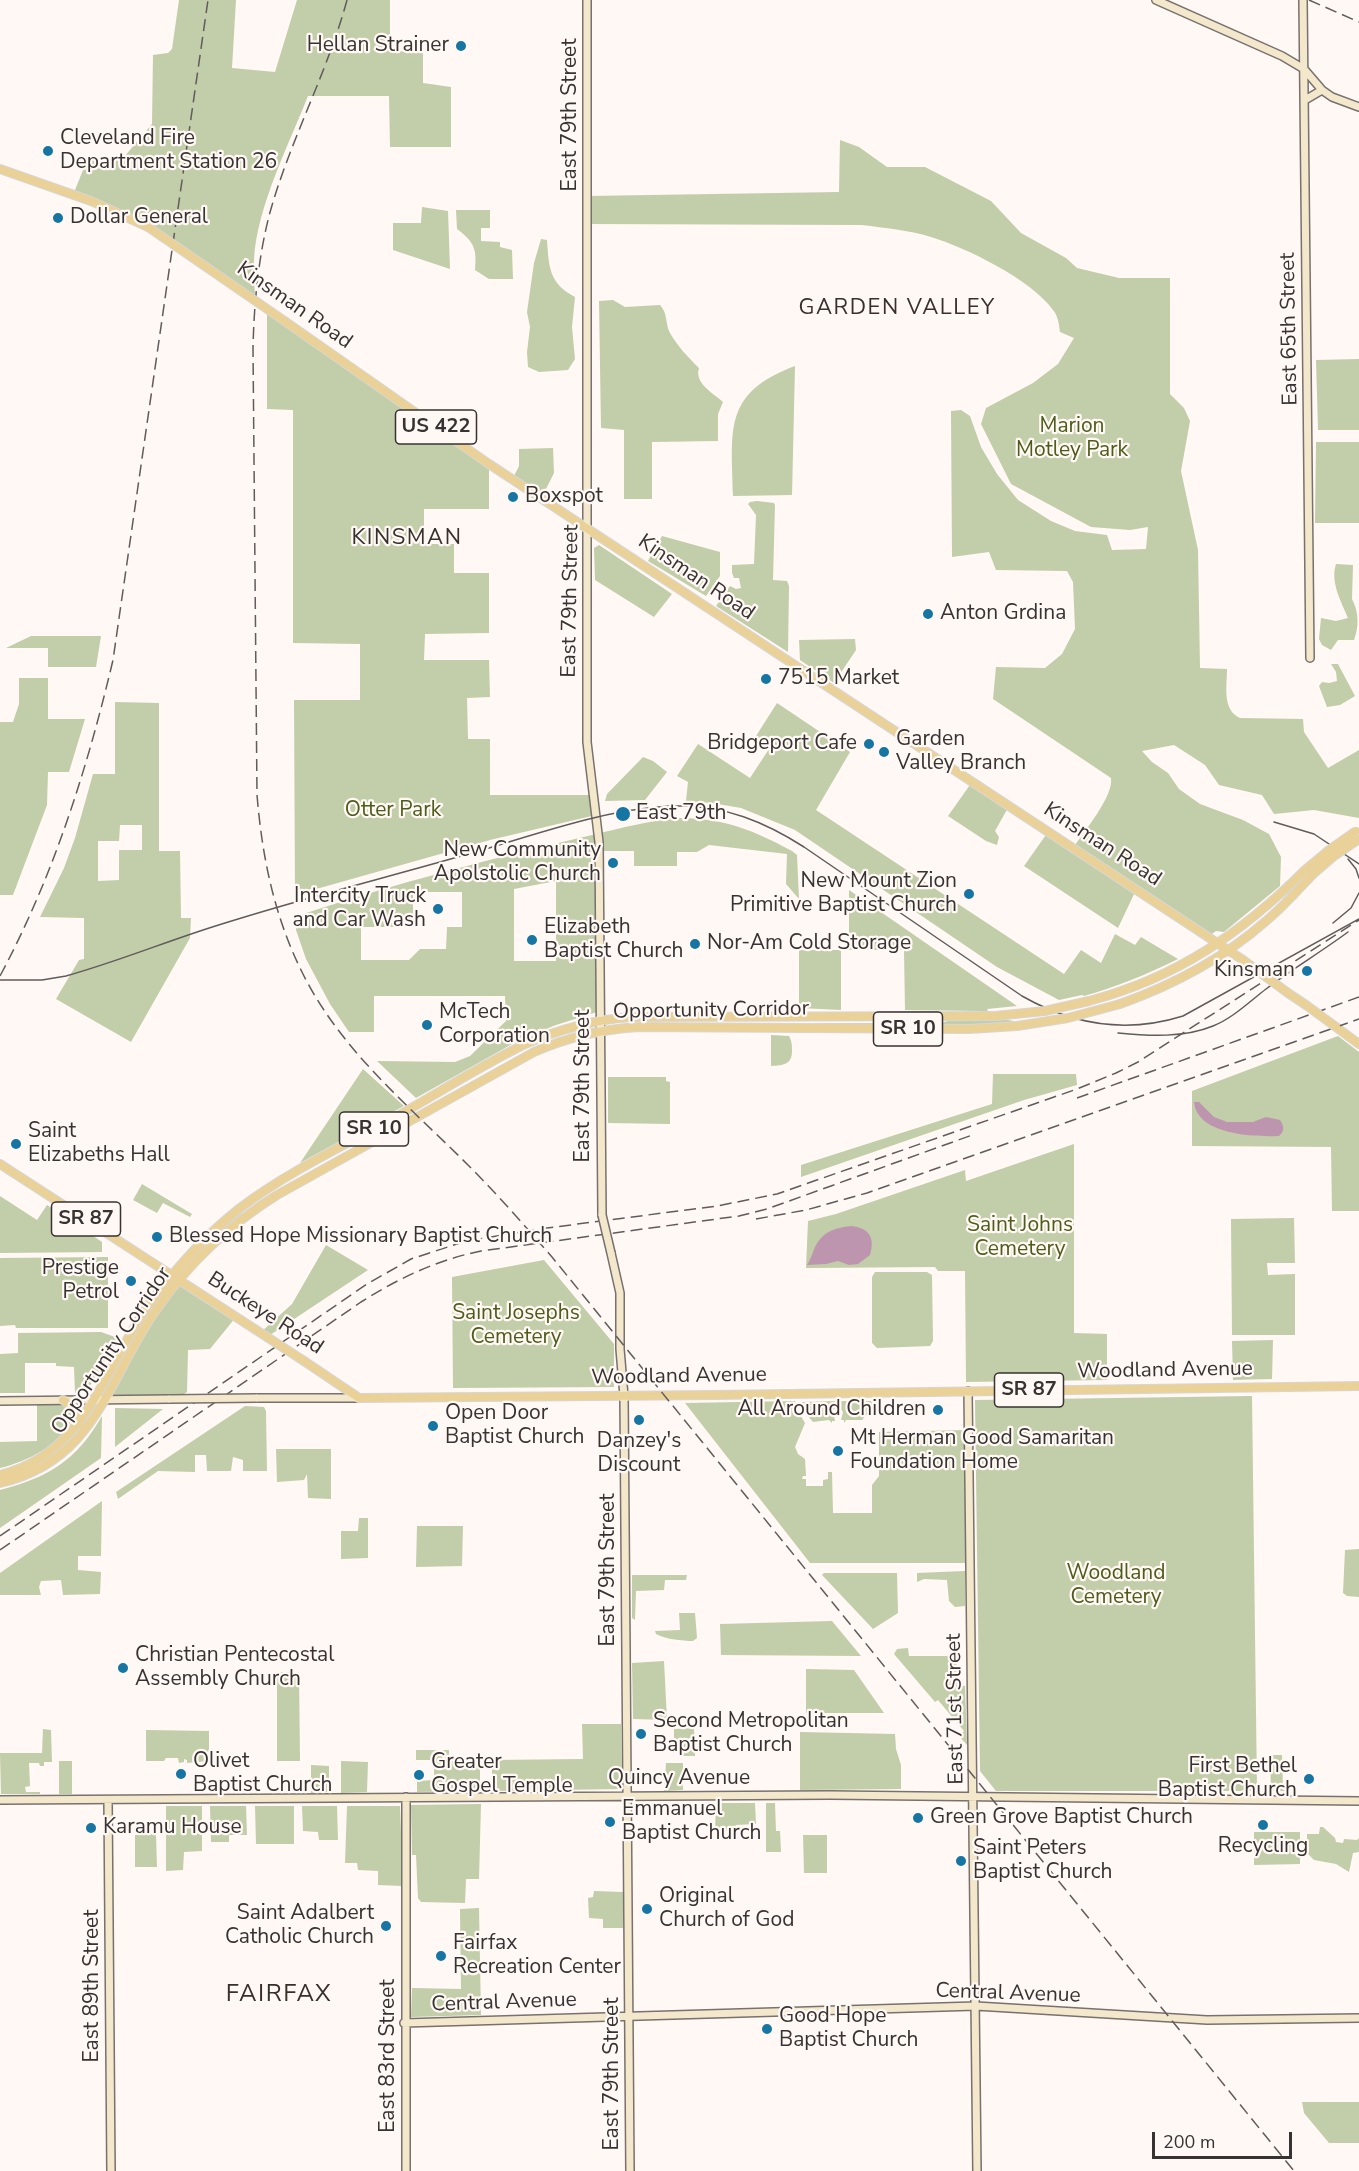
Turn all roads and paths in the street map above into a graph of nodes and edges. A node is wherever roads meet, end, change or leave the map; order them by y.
1 (587, 0) edge
2 (1156, 0) edge
3 (1303, 0) edge
4 (1304, 69) junction
5 (1322, 90) junction
6 (1305, 100) junction
7 (1359, 107) edge
8 (0, 169) edge
9 (588, 528) junction
10 (1310, 658) dead end
11 (1358, 833) edge
12 (1309, 873) junction
13 (1218, 943) junction
14 (1227, 949) junction
15 (600, 1021) junction
16 (600, 1031) junction
17 (1359, 1044) edge
18 (0, 1164) edge
19 (172, 1275) junction
20 (180, 1280) junction
21 (1359, 1386) edge
22 (968, 1391) junction
23 (624, 1396) junction
24 (359, 1398) junction
25 (63, 1400) junction
26 (94, 1400) junction
27 (105, 1400) junction
28 (0, 1401) edge
29 (79, 1424) junction
30 (0, 1475) edge
31 (0, 1484) edge
32 (627, 1796) junction
33 (973, 1796) junction
34 (406, 1797) junction
35 (0, 1800) edge
36 (108, 1800) junction
37 (1359, 1801) edge
38 (976, 2006) junction
39 (629, 2016) junction
40 (1359, 2018) edge
41 (405, 2023) junction
42 (111, 2171) edge
43 (406, 2171) edge
44 (630, 2171) edge
45 (977, 2171) edge

1 - 9 street, East 79th Street
2 - 4 street
3 - 4 street, East 65th Street
4 - 5 street
4 - 6 street, East 65th Street
5 - 6 street
5 - 7 street
6 - 10 street, East 65th Street
8 - 9 main road, Kinsman Road / US 422, bridge
9 - 13 main road, Kinsman Road / US 422
9 - 15 street, East 79th Street
11 - 12 main road, Opportunity Corridor / SR 10, bridge
12 - 13 main road, Opportunity Corridor / SR 10
12 - 14 main road, Opportunity Corridor / SR 10
13 - 14 main road, Kinsman Road / US 422
13 - 15 main road, Opportunity Corridor / SR 10, bridge
14 - 16 main road, Opportunity Corridor / SR 10, bridge
14 - 17 main road, Kinsman Road / US 422, bridge
15 - 16 street, East 79th Street
15 - 19 main road, Opportunity Corridor / SR 10
16 - 20 main road, Opportunity Corridor / SR 10
16 - 23 street, East 79th Street, bridge
18 - 19 main road, Buckeye Road / SR 87
19 - 20 main road, Buckeye Road / SR 87
19 - 26 main road, Opportunity Corridor / SR 10
20 - 24 main road, Buckeye Road / SR 87, bridge
20 - 27 main road, Opportunity Corridor / SR 10
21 - 22 main road, Woodland Avenue / SR 87
22 - 23 main road, Woodland Avenue / SR 87
22 - 33 street, East 71st Street
23 - 24 main road, Woodland Avenue / SR 87
23 - 32 street, East 79th Street
24 - 27 street, Woodland Avenue, bridge
25 - 26 street, Woodland Avenue
25 - 28 street, Woodland Avenue
25 - 29 main road
26 - 27 street, Woodland Avenue
26 - 29 main road, Opportunity Corridor / SR 10
27 - 31 main road, Opportunity Corridor / SR 10
29 - 30 main road, Opportunity Corridor / SR 10
32 - 33 street, Quincy Avenue
32 - 34 street, Quincy Avenue
32 - 39 street, East 79th Street
33 - 37 street, Quincy Avenue
33 - 38 street, East 71st Street
34 - 36 street, Quincy Avenue
34 - 41 street, East 83rd Street
35 - 36 street, Quincy Avenue
36 - 42 street, East 89th Street
38 - 39 street, Central Avenue
38 - 40 street, Central Avenue
38 - 45 street, East 71st Street
39 - 41 street, Central Avenue
39 - 44 street, East 79th Street
41 - 43 street, East 83rd Street

